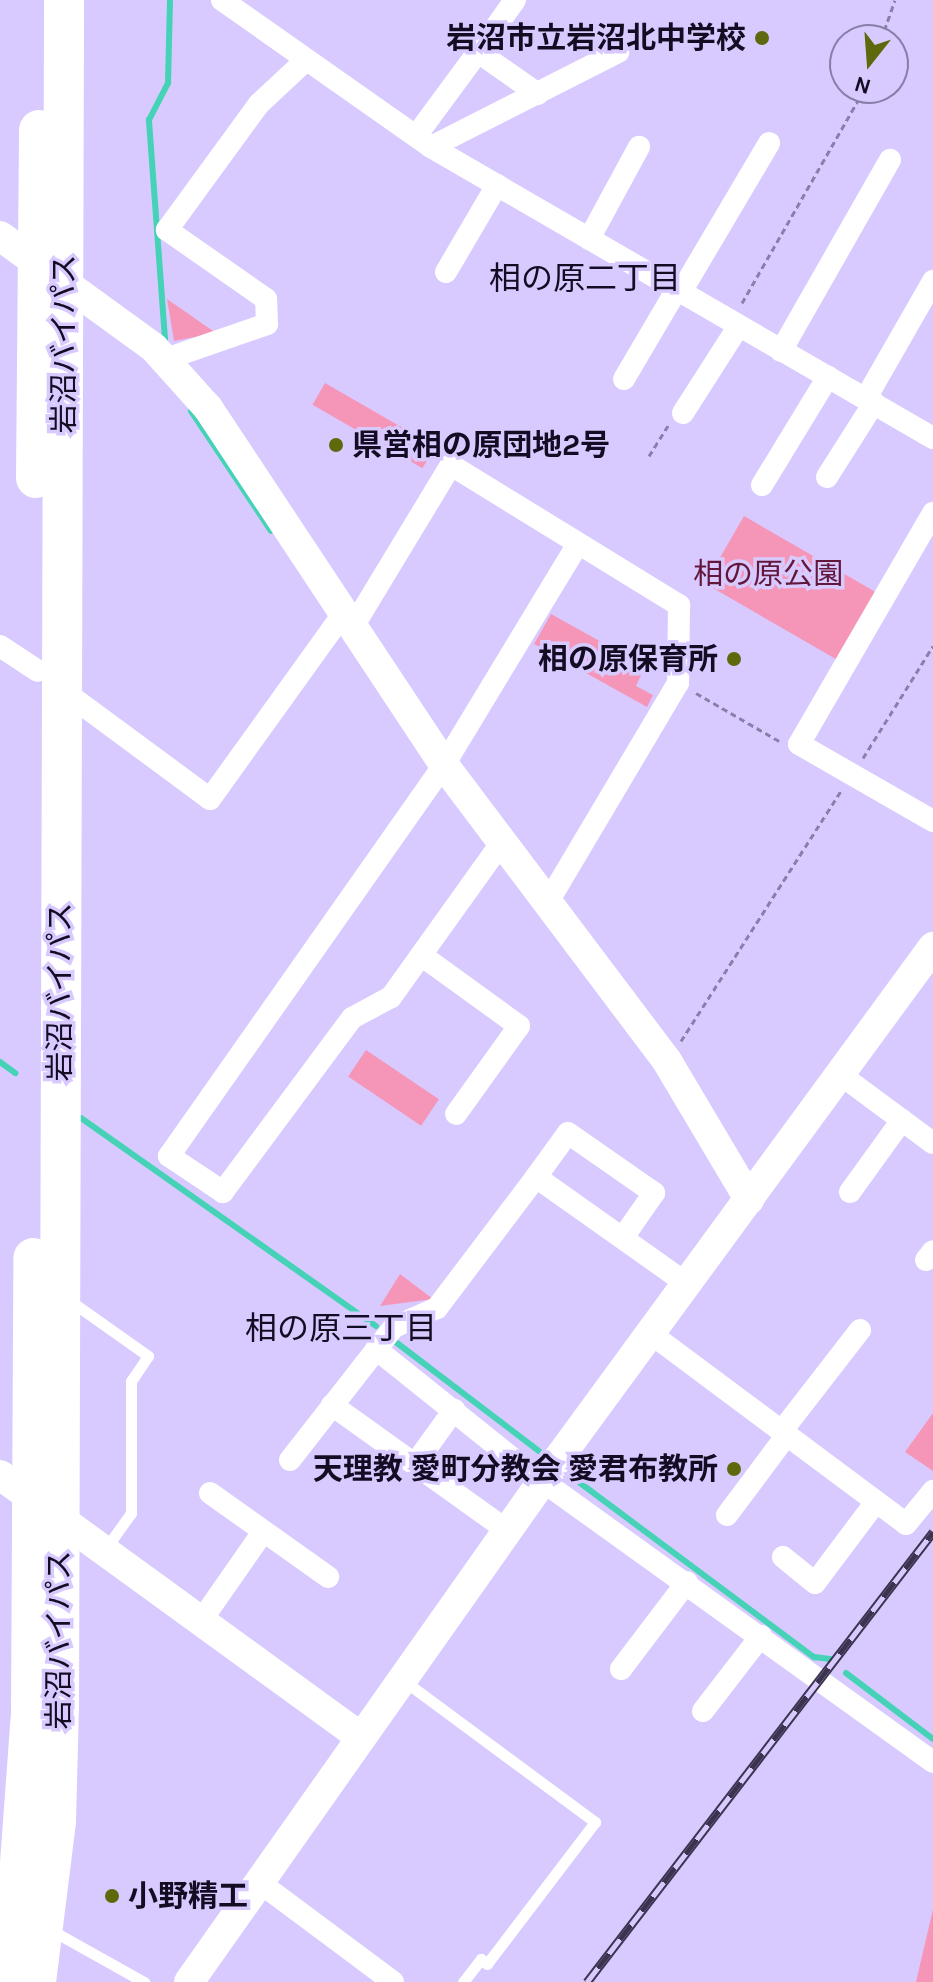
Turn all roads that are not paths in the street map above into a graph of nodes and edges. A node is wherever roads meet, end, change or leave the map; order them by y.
1 (41, 0) edge
2 (64, 0) edge
3 (222, 0) edge
4 (515, 0) edge
5 (478, 52) junction
6 (618, 52) dead end
7 (305, 61) junction
8 (538, 94) junction
9 (424, 141) junction
10 (769, 143) dead end
11 (639, 147) dead end
12 (890, 160) dead end
13 (497, 185) junction
14 (0, 236) edge
15 (589, 239) junction
16 (34, 260) junction
17 (446, 272) dead end
18 (933, 281) edge
19 (65, 284) junction
20 (679, 291) junction
21 (734, 324) junction
22 (781, 351) junction
23 (166, 359) junction
24 (828, 377) junction
25 (624, 379) dead end
26 (870, 400) junction
27 (683, 413) dead end
28 (933, 438) edge
29 (827, 477) dead end
30 (762, 485) dead end
31 (933, 513) edge
32 (578, 544) junction
33 (349, 618) junction
34 (0, 646) edge
35 (49, 680) junction
36 (444, 765) junction
37 (933, 821) edge
38 (502, 842) junction
39 (549, 900) junction
40 (933, 947) edge
41 (421, 955) junction
42 (841, 1075) junction
43 (456, 1114) dead end
44 (902, 1120) junction
45 (933, 1143) edge
46 (536, 1177) junction
47 (850, 1192) dead end
48 (749, 1199) junction
49 (624, 1236) junction
50 (687, 1284) junction
51 (60, 1294) junction
52 (860, 1330) dead end
53 (650, 1333) junction
54 (376, 1349) junction
55 (332, 1405) junction
56 (454, 1410) junction
57 (783, 1434) junction
58 (290, 1460) dead end
59 (415, 1464) junction
60 (551, 1470) junction
61 (933, 1491) edge
62 (210, 1493) dead end
63 (30, 1496) edge
64 (875, 1503) junction
65 (727, 1515) dead end
66 (508, 1531) junction
67 (263, 1532) junction
68 (106, 1549) junction
69 (783, 1557) dead end
70 (328, 1577) dead end
71 (687, 1582) junction
72 (203, 1618) junction
73 (761, 1636) junction
74 (621, 1669) dead end
75 (402, 1679) junction
76 (703, 1711) dead end
77 (361, 1737) junction
78 (933, 1762) edge
79 (259, 1882) junction
80 (9, 1885) edge
81 (46, 1929) junction
82 (0, 1975) edge
83 (36, 1982) edge
84 (144, 1982) edge
85 (189, 1982) edge
86 (393, 1982) edge
87 (463, 1982) edge

1 - 16 highway, 岩沼バイパス
2 - 19 highway, 岩沼バイパス
3 - 7 street
4 - 5 street
5 - 8 street
5 - 9 street
6 - 8 street
7 - 9 street
7 - 23 street
8 - 9 street
9 - 13 street
10 - 20 street
11 - 15 street
12 - 22 street
13 - 15 street
13 - 17 street
14 - 16 street
15 - 20 street
16 - 19 street
16 - 35 highway, 岩沼バイパス
18 - 26 street
19 - 23 street
19 - 35 highway, 岩沼バイパス
20 - 21 street
20 - 25 street
21 - 22 street
21 - 27 street
22 - 24 street
23 - 33 street
24 - 26 street
24 - 30 street
26 - 28 street
26 - 29 street
31 - 37 street
32 - 33 street
32 - 36 street
32 - 39 street
33 - 35 street
33 - 36 street
34 - 35 street
35 - 51 highway, 岩沼バイパス
35 - 63 highway, 岩沼バイパス
36 - 38 street
36 - 41 street
38 - 39 street
38 - 41 street
39 - 48 street
40 - 42 street
41 - 43 street
42 - 44 street
42 - 48 street
44 - 45 street
44 - 47 street
46 - 49 street
46 - 49 street
46 - 54 street
48 - 50 street
49 - 50 street
50 - 53 street
51 - 63 highway, 岩沼バイパス
51 - 68 lane
52 - 57 street
53 - 57 street
53 - 60 street
54 - 55 street
54 - 56 street
55 - 58 street
55 - 59 street
56 - 59 street
56 - 60 street
57 - 64 street
57 - 65 street
59 - 66 street
60 - 66 street
60 - 71 street
61 - 64 street
62 - 67 street
63 - 68 street
63 - 80 highway, 岩沼バイパス
63 - 81 highway, 岩沼バイパス
64 - 69 street
66 - 75 street
67 - 70 street
67 - 72 street
68 - 72 street
71 - 73 street
71 - 74 street
72 - 77 street
73 - 76 street
73 - 78 street
75 - 77 street
75 - 87 lane
77 - 79 street
79 - 85 street
79 - 86 street
80 - 82 highway, 岩沼バイパス
81 - 83 highway, 岩沼バイパス
81 - 84 lane

